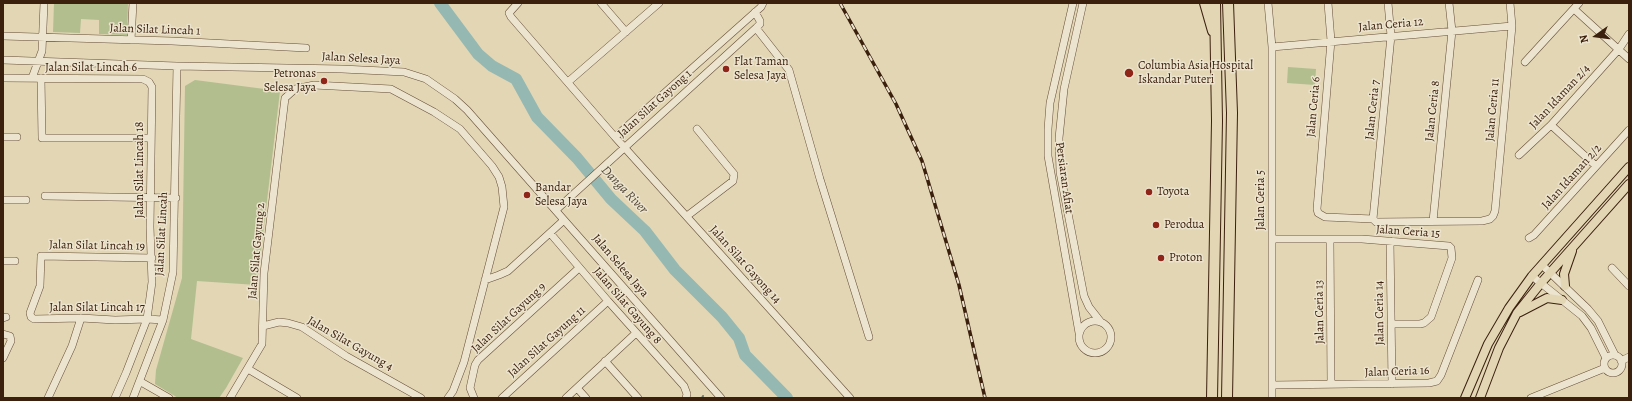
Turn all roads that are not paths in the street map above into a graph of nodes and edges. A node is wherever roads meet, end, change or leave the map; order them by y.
1 (44, 3) edge
2 (133, 3) edge
3 (518, 3) edge
4 (601, 3) edge
5 (659, 3) edge
6 (763, 3) edge
7 (1073, 3) edge
8 (1083, 3) edge
9 (1205, 3) edge
10 (1215, 3) edge
11 (1228, 3) edge
12 (1268, 3) edge
13 (1328, 3) edge
14 (1388, 3) edge
15 (1449, 3) edge
16 (1510, 3) edge
17 (1577, 6) edge
18 (755, 12) junction
19 (1512, 26) junction
20 (756, 28) junction
21 (1452, 31) junction
22 (626, 32) junction
23 (1629, 34) edge
24 (3, 36) edge
25 (1391, 36) junction
26 (42, 37) junction
27 (132, 40) junction
28 (1331, 41) junction
29 (1272, 46) junction
30 (1217, 47) junction
31 (306, 48) dead end
32 (1062, 49) junction
33 (1619, 49) junction
34 (1072, 52) junction
35 (1629, 59) edge
36 (3, 60) edge
37 (37, 61) junction
38 (1059, 61) junction
39 (1525, 62) dead end
40 (1069, 64) junction
41 (177, 66) junction
42 (3, 78) edge
43 (32, 78) junction
44 (41, 78) junction
45 (149, 82) joint
46 (568, 82) junction
47 (1551, 125) junction
48 (697, 130) dead end
49 (1629, 130) edge
50 (3, 137) edge
51 (17, 137) dead end
52 (615, 137) junction
53 (151, 138) junction
54 (624, 148) junction
55 (1519, 155) dead end
56 (1596, 166) junction
57 (1629, 167) edge
58 (1629, 184) edge
59 (45, 196) dead end
60 (151, 197) junction
61 (176, 198) junction
62 (3, 200) edge
63 (26, 200) dead end
64 (556, 210) junction
65 (687, 216) junction
66 (1373, 219) junction
67 (564, 220) junction
68 (1434, 221) junction
69 (550, 233) junction
70 (1529, 238) dead end
71 (1272, 239) junction
72 (1330, 239) junction
73 (1390, 241) junction
74 (1573, 247) junction
75 (152, 258) junction
76 (3, 261) edge
77 (15, 261) dead end
78 (1542, 265) junction
79 (580, 268) junction
80 (1612, 268) dead end
81 (1550, 273) junction
82 (1532, 276) junction
83 (485, 280) junction
84 (1478, 280) dead end
85 (1541, 283) junction
86 (1565, 286) junction
87 (1629, 286) edge
88 (1562, 300) junction
89 (608, 301) junction
90 (1517, 314) junction
91 (31, 318) joint
92 (81, 318) junction
93 (147, 319) junction
94 (163, 320) junction
95 (1100, 321) junction
96 (1391, 324) junction
97 (263, 326) junction
98 (636, 333) junction
99 (1079, 333) junction
100 (6, 335) edge
101 (868, 337) dead end
102 (1615, 355) junction
103 (1629, 357) edge
104 (3, 358) edge
105 (1606, 358) junction
106 (605, 361) junction
107 (1621, 361) junction
108 (1605, 368) junction
109 (248, 369) junction
110 (141, 382) junction
111 (1331, 384) junction
112 (1392, 384) junction
113 (1272, 385) junction
114 (577, 388) junction
115 (473, 396) edge
116 (686, 396) edge
117 (48, 398) edge
118 (115, 398) edge
119 (133, 398) edge
120 (169, 398) edge
121 (230, 398) edge
122 (297, 398) edge
123 (421, 398) edge
124 (448, 398) edge
125 (502, 398) edge
126 (566, 398) edge
127 (586, 398) edge
128 (638, 398) edge
129 (721, 398) edge
130 (850, 398) edge
131 (1212, 398) edge
132 (1227, 398) edge
133 (1272, 398) edge
134 (1466, 398) edge
135 (1480, 398) edge
136 (1531, 398) edge

1 - 26 street, Jalan Silat Lincah 6
2 - 27 street
3 - 46 street, Jalan Silat Gayong 14
4 - 22 street
5 - 22 street
6 - 18 street
7 - 32 street, Persiaran Afiat
8 - 34 street, Persiaran Afiat
9 - 30 highway
10 - 30 highway
11 - 132 highway
12 - 29 street, Jalan Ceria 5
13 - 28 street, Jalan Ceria 6
14 - 25 street, Jalan Ceria 7
15 - 21 street, Jalan Ceria 8
16 - 19 street, Jalan Ceria 11
17 - 33 street
17 - 39 street
18 - 20 street
18 - 52 street
19 - 21 street, Jalan Ceria 12
19 - 68 street, Jalan Ceria 11
20 - 54 street, Jalan Silat Gayong 1
20 - 101 street
21 - 25 street, Jalan Ceria 12
21 - 68 street, Jalan Ceria 8
22 - 46 street
23 - 33 street, Jalan Idaman 2/4
24 - 26 street, Jalan Silat Lincah 1
25 - 28 street, Jalan Ceria 12
25 - 66 street, Jalan Ceria 7
26 - 27 street, Jalan Silat Lincah 1
26 - 37 street, Jalan Silat Lincah 6
27 - 31 street, Jalan Silat Lincah 1
28 - 29 street, Jalan Ceria 12
28 - 66 street, Jalan Ceria 6
29 - 71 street, Jalan Ceria 5
30 - 131 highway
32 - 34 street
32 - 38 street, Persiaran Afiat
33 - 35 street
33 - 47 street, Jalan Idaman 2/4
34 - 40 street, Persiaran Afiat
36 - 37 street, Jalan Selesa Jaya
37 - 41 street, Jalan Selesa Jaya
37 - 43 street, Jalan Silat Lincah 6
38 - 40 street
38 - 99 street, Persiaran Afiat
40 - 95 street, Persiaran Afiat
41 - 61 street, Jalan Silat Lincah
41 - 64 street, Jalan Selesa Jaya
42 - 43 street, Jalan Silat Lincah 6
43 - 44 street, Jalan Silat Lincah 6
44 - 45 street, Jalan Silat Lincah 6
44 - 53 street
45 - 53 street, Jalan Silat Lincah 18
46 - 52 street, Jalan Silat Gayong 14
47 - 55 street, Jalan Idaman 2/4
47 - 56 street
48 - 65 street
49 - 56 street, Jalan Idaman 2/2
50 - 51 street
52 - 54 street, Jalan Silat Gayong 14
53 - 60 street, Jalan Silat Lincah 18
54 - 64 street, Jalan Silat Gayong 1
54 - 65 street, Jalan Silat Gayong 14
56 - 70 street, Jalan Idaman 2/2
57 - 78 main road
58 - 74 main road
59 - 60 street
60 - 61 street
60 - 75 street, Jalan Silat Lincah 18
61 - 94 street, Jalan Silat Lincah
62 - 63 street
64 - 67 street, Jalan Selesa Jaya
65 - 130 street, Jalan Silat Gayong 14
66 - 68 street
67 - 69 street
67 - 129 street, Jalan Selesa Jaya
69 - 79 street, Jalan Silat Gayung 8
69 - 83 street
71 - 72 street, Jalan Ceria 15
71 - 113 street, Jalan Ceria 5
72 - 73 street, Jalan Ceria 15
72 - 111 street, Jalan Ceria 13
73 - 96 street, Jalan Ceria 14
73 - 96 street, Jalan Ceria 15
74 - 81 main road
74 - 86 main road
75 - 91 street, Jalan Silat Lincah 19
75 - 93 street, Jalan Silat Lincah 18
76 - 77 street
78 - 81 street
78 - 82 main road
79 - 89 street, Jalan Silat Gayung 8
79 - 115 street, Jalan Silat Gayung 9
80 - 87 street
81 - 85 main road
81 - 86 street
82 - 85 street
82 - 134 main road
83 - 97 street, Jalan Silat Gayung 2
83 - 124 street
84 - 112 street, Jalan Ceria 16
85 - 88 street
85 - 90 main road
86 - 102 street
88 - 90 main road
88 - 105 street
89 - 98 street, Jalan Silat Gayung 8
89 - 125 street, Jalan Silat Gayung 11
90 - 135 main road
91 - 92 street, Jalan Silat Lincah 17
92 - 93 street, Jalan Silat Lincah 17
92 - 117 street
93 - 94 street, Jalan Silat Lincah 17
93 - 118 street, Jalan Silat Lincah 18
94 - 110 street, Jalan Silat Lincah
95 - 99 street
95 - 99 street, Persiaran Afiat
96 - 112 street, Jalan Ceria 14
97 - 109 street, Jalan Silat Gayung 2
97 - 123 street, Jalan Silat Gayung 4
98 - 106 street
98 - 116 street, Jalan Silat Gayung 8
100 - 104 street
102 - 105 street
102 - 107 street
103 - 107 street
105 - 108 street
106 - 114 street
106 - 128 street
107 - 108 street
108 - 136 street
109 - 121 street, Jalan Silat Gayung 2
109 - 122 street
110 - 119 street, Jalan Silat Lincah
110 - 120 street
111 - 112 street, Jalan Ceria 16
111 - 113 street, Jalan Ceria 16
113 - 133 street, Jalan Ceria 5
114 - 126 street
114 - 127 street

